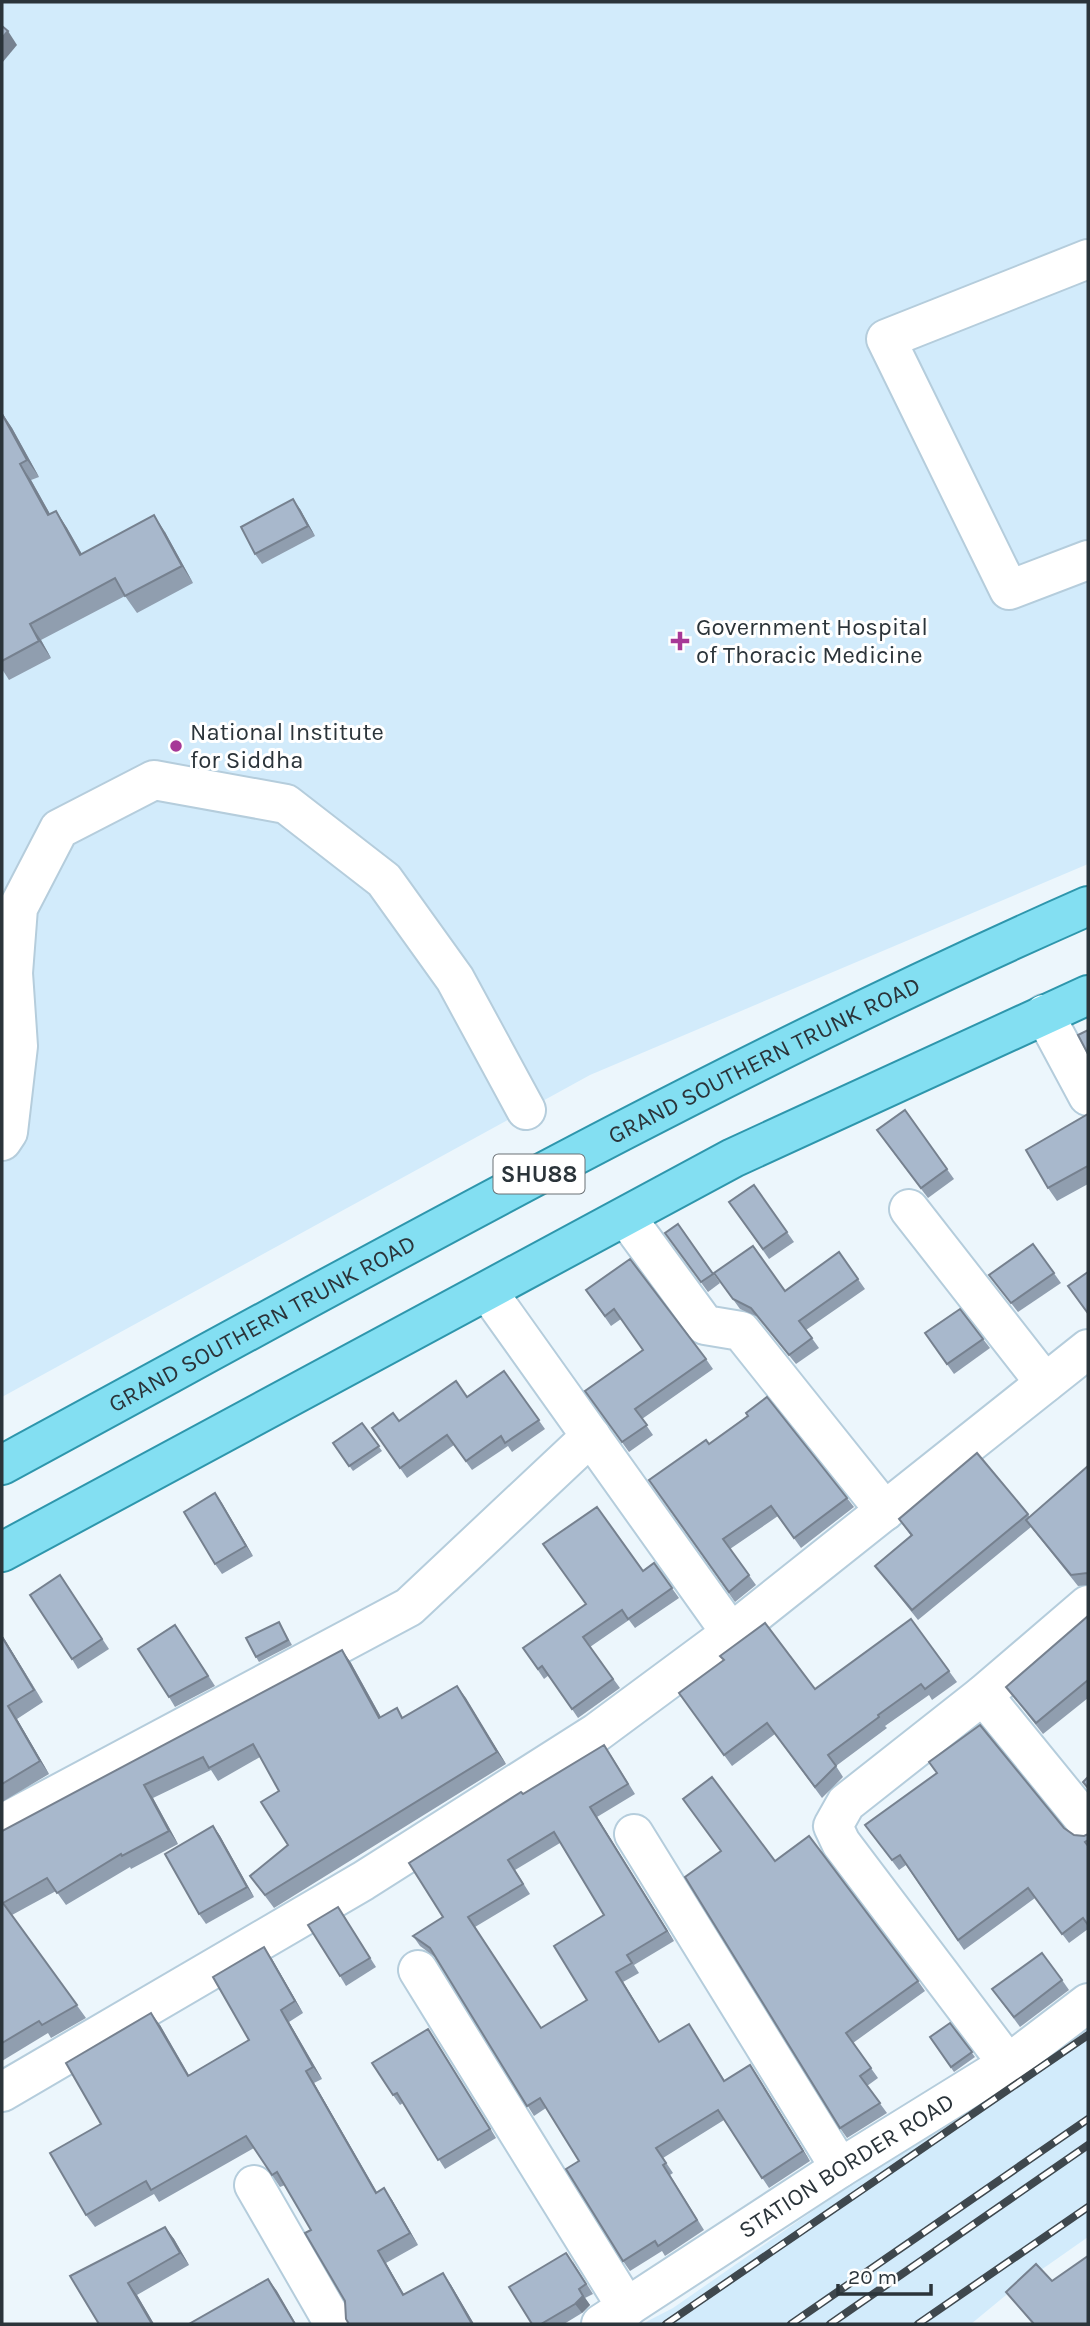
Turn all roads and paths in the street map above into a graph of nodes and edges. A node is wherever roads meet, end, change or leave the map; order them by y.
1 (1088, 259) edge
2 (1088, 560) edge
3 (1088, 906) edge
4 (1088, 995) edge
5 (1044, 1014) junction
6 (1088, 1097) edge
7 (526, 1110) dead end
8 (2, 1141) edge
9 (909, 1209) dead end
10 (626, 1217) junction
11 (488, 1292) junction
12 (1088, 1349) edge
13 (1045, 1383) junction
14 (591, 1436) junction
15 (2, 1465) edge
16 (885, 1511) junction
17 (2, 1552) edge
18 (1088, 1605) edge
19 (731, 1633) junction
20 (983, 1695) junction
21 (2, 1824) edge
22 (1088, 1824) edge
23 (634, 1834) dead end
24 (418, 1970) dead end
25 (1088, 2003) edge
26 (1008, 2064) junction
27 (2, 2092) edge
28 (841, 2168) junction
29 (254, 2185) dead end
30 (614, 2316) edge
31 (334, 2324) edge

1 - 2 street
3 - 15 main road, GRAND SOUTHERN TRUNK ROAD / SHU88
4 - 5 main road
5 - 6 street
5 - 10 main road
7 - 8 street
9 - 13 street
10 - 11 main road
10 - 16 street
11 - 14 street
11 - 17 main road
12 - 13 street
13 - 16 street
14 - 19 street
14 - 21 street
16 - 19 street
18 - 20 street
19 - 27 street
20 - 22 street
20 - 26 street
23 - 28 street
24 - 30 street
25 - 26 street, STATION BORDER ROAD
26 - 28 street, STATION BORDER ROAD
28 - 30 street, STATION BORDER ROAD
29 - 31 street

